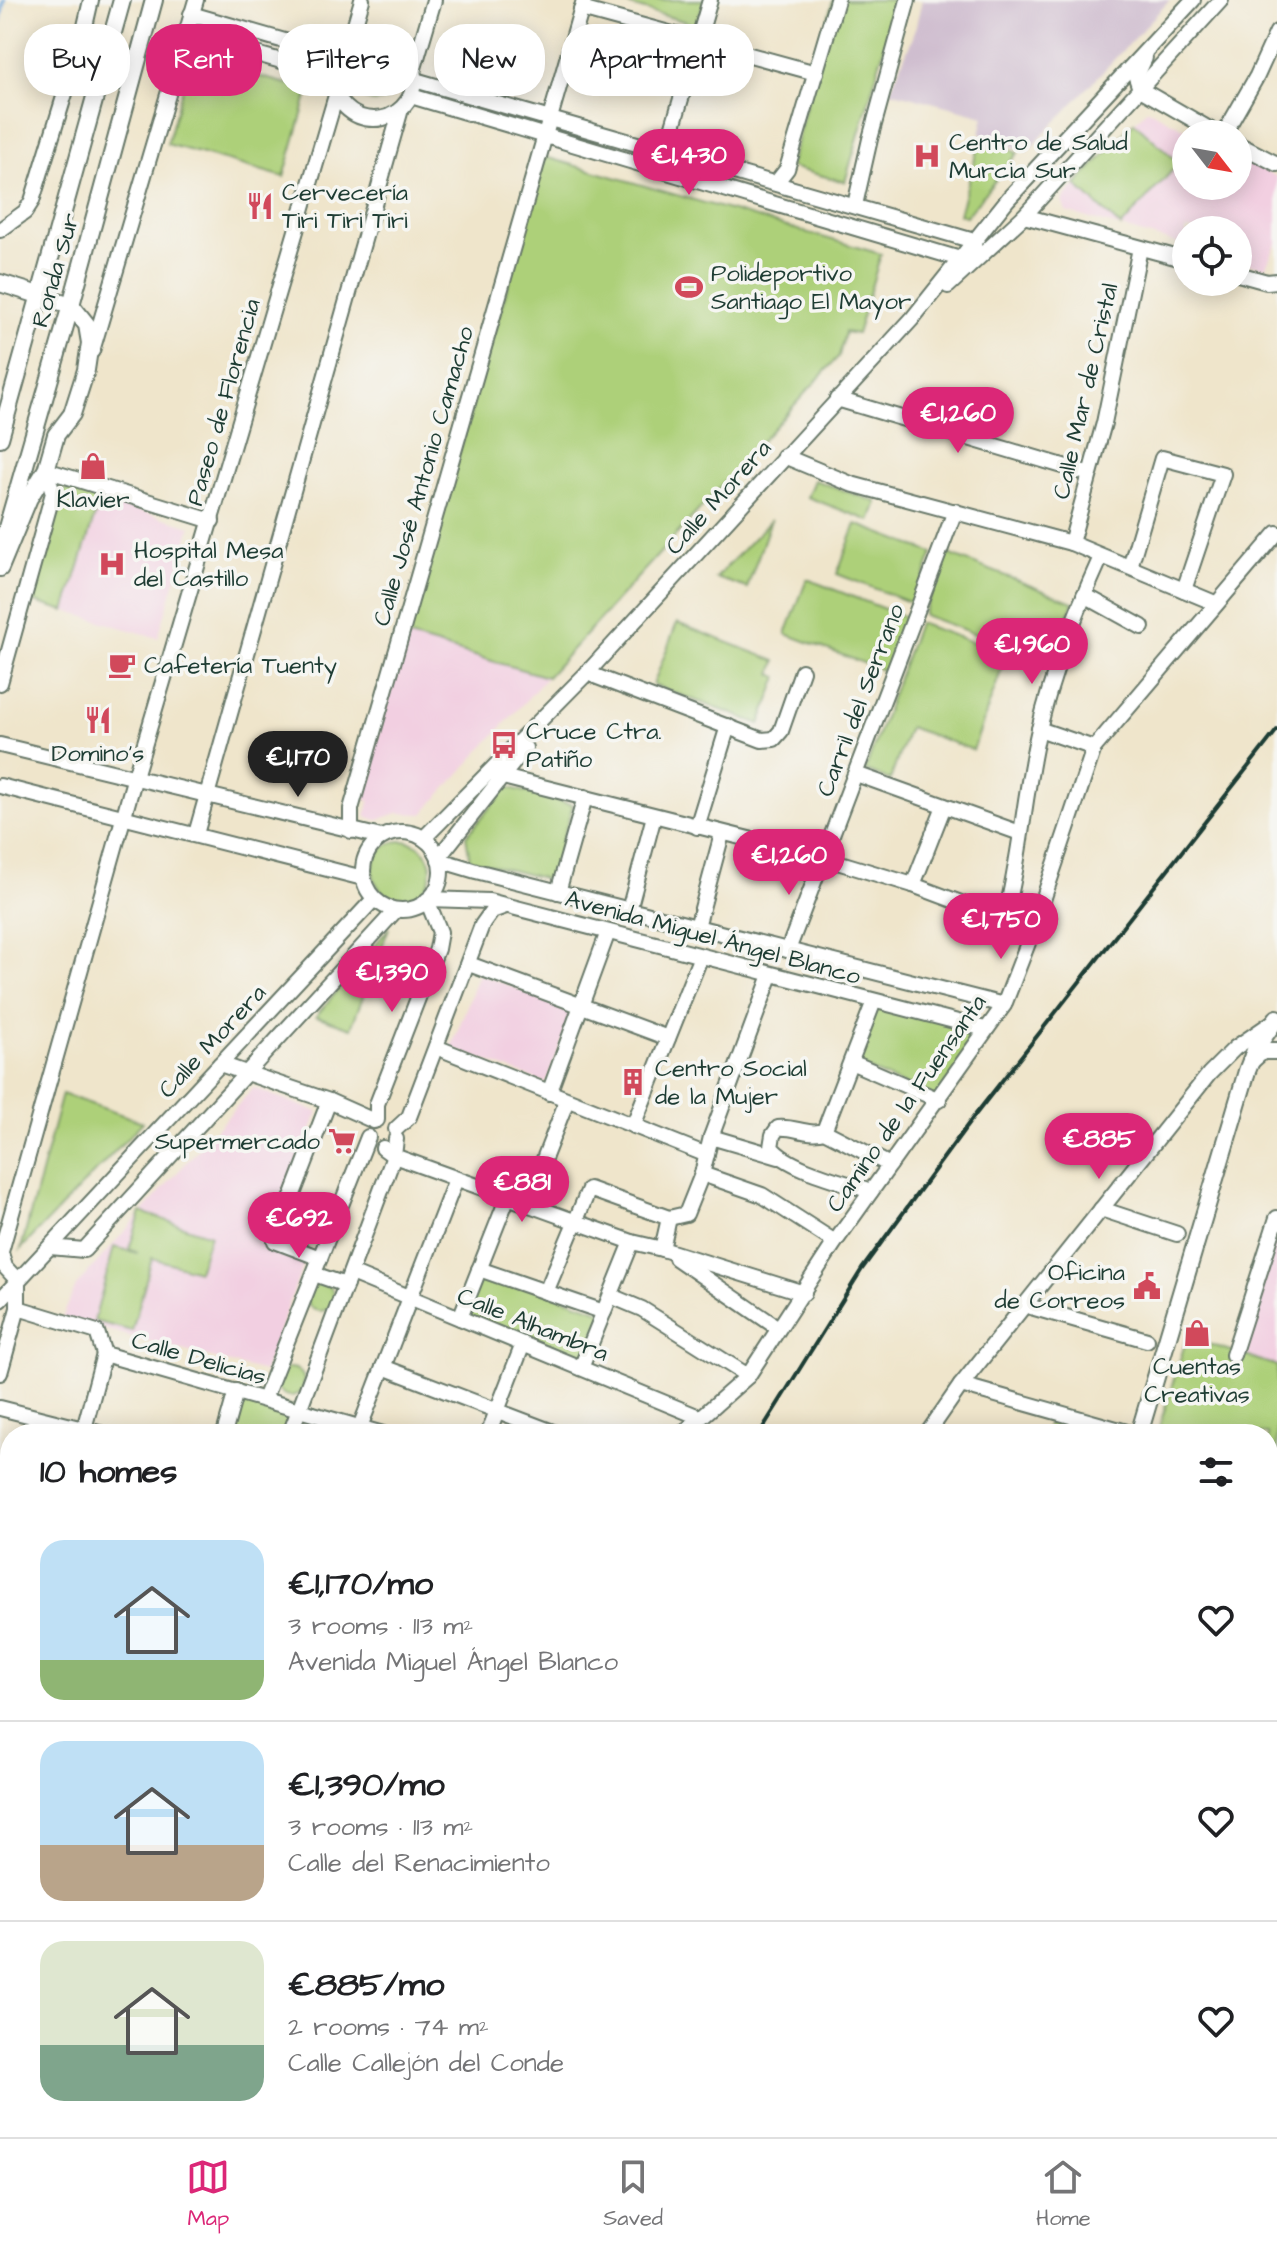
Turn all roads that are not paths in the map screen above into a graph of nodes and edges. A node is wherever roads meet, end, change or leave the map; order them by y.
1 (91, 0) edge
2 (122, 0) edge
3 (154, 0) edge
4 (362, 0) edge
5 (434, 0) edge
6 (710, 0) edge
7 (837, 0) edge
8 (908, 0) edge
9 (1193, 0) edge
10 (1221, 0) edge
11 (582, 4) edge
12 (193, 7) edge
13 (354, 24) edge
14 (648, 24) edge
15 (703, 24) edge
16 (1277, 32) edge
17 (278, 33) edge
18 (1151, 46) junction
19 (754, 55) edge
20 (418, 59) edge
21 (816, 73) junction
22 (418, 75) edge
23 (1140, 89) junction
24 (168, 96) edge
25 (336, 96) edge
26 (340, 96) edge
27 (411, 96) joint
28 (682, 96) edge
29 (401, 109) junction
30 (550, 118) junction
31 (1194, 120) edge
32 (1232, 120) edge
33 (545, 135) junction
34 (666, 150) junction
35 (1252, 151) edge
36 (1277, 164) edge
37 (776, 183) junction
38 (855, 205) junction
39 (1024, 216) junction
40 (2, 227) edge
41 (974, 241) junction
42 (1140, 248) junction
43 (1172, 256) edge
44 (968, 260) junction
45 (1252, 278) edge
46 (1277, 281) edge
47 (0, 283) edge
48 (19, 289) junction
49 (0, 293) edge
50 (41, 295) junction
51 (71, 305) junction
52 (86, 370) junction
53 (837, 399) junction
54 (4, 406) edge
55 (34, 429) junction
56 (56, 435) junction
57 (0, 438) edge
58 (784, 456) junction
59 (46, 470) junction
60 (1090, 474) junction
61 (955, 511) junction
62 (212, 521) junction
63 (1277, 533) edge
64 (1071, 543) junction
65 (0, 552) edge
66 (1101, 557) junction
67 (1130, 567) junction
68 (0, 568) edge
69 (1184, 590) junction
70 (1084, 595) junction
71 (1215, 603) junction
72 (1142, 627) dead end
73 (802, 671) dead end
74 (587, 673) junction
75 (0, 683) edge
76 (728, 726) junction
77 (1039, 729) junction
78 (0, 745) edge
79 (1094, 748) junction
80 (856, 774) junction
81 (497, 775) junction
82 (134, 780) junction
83 (0, 786) edge
84 (207, 797) junction
85 (585, 797) junction
86 (940, 804) junction
87 (125, 816) junction
88 (654, 816) junction
89 (697, 827) junction
90 (351, 831) junction
91 (459, 833) junction
92 (1020, 833) junction
93 (196, 834) junction
94 (722, 834) junction
95 (381, 837) junction
96 (424, 838) junction
97 (439, 858) junction
98 (824, 858) junction
99 (476, 871) junction
100 (363, 878) junction
101 (913, 885) junction
102 (558, 892) junction
103 (374, 899) junction
104 (586, 899) junction
105 (428, 900) junction
106 (507, 905) junction
107 (396, 910) junction
108 (629, 910) junction
109 (1004, 921) junction
110 (580, 925) junction
111 (697, 927) junction
112 (1033, 930) junction
113 (608, 932) junction
114 (788, 950) junction
115 (701, 956) junction
116 (469, 964) junction
117 (871, 971) junction
118 (771, 975) junction
119 (868, 1000) junction
120 (1004, 1005) junction
121 (581, 1006) junction
122 (1276, 1019) edge
123 (985, 1029) junction
124 (668, 1038) junction
125 (1244, 1042) junction
126 (1277, 1044) edge
127 (436, 1047) junction
128 (1277, 1051) edge
129 (851, 1062) junction
130 (1250, 1062) junction
131 (220, 1064) junction
132 (244, 1073) junction
133 (549, 1093) junction
134 (939, 1100) junction
135 (329, 1101) junction
136 (564, 1106) junction
137 (376, 1121) junction
138 (633, 1126) junction
139 (824, 1131) junction
140 (368, 1137) junction
141 (711, 1137) junction
142 (392, 1143) junction
143 (707, 1155) junction
144 (783, 1159) junction
145 (890, 1165) junction
146 (702, 1174) junction
147 (456, 1179) junction
148 (871, 1191) junction
149 (507, 1199) junction
150 (526, 1205) junction
151 (1101, 1209) junction
152 (669, 1218) junction
153 (1277, 1218) edge
154 (573, 1221) junction
155 (1177, 1234) dead end
156 (632, 1242) junction
157 (835, 1242) junction
158 (50, 1247) junction
159 (662, 1249) junction
160 (0, 1254) edge
161 (320, 1258) junction
162 (479, 1269) junction
163 (314, 1274) junction
164 (349, 1279) junction
165 (18, 1281) junction
166 (546, 1292) junction
167 (804, 1293) junction
168 (611, 1296) junction
169 (410, 1298) junction
170 (0, 1300) edge
171 (1024, 1305) junction
172 (18, 1308) junction
173 (604, 1312) junction
174 (460, 1318) junction
175 (778, 1328) junction
176 (1147, 1340) dead end
177 (523, 1344) junction
178 (104, 1354) junction
179 (1233, 1355) dead end
180 (383, 1367) junction
181 (581, 1368) junction
182 (0, 1373) edge
183 (748, 1376) junction
184 (961, 1385) junction
185 (236, 1391) junction
186 (264, 1399) junction
187 (0, 1408) edge
188 (299, 1408) junction
189 (498, 1411) junction
190 (699, 1417) junction
191 (64, 1424) edge
192 (85, 1424) edge
193 (227, 1424) edge
194 (293, 1424) edge
195 (350, 1424) edge
196 (361, 1424) edge
197 (492, 1424) edge
198 (532, 1424) edge
199 (692, 1424) edge
200 (934, 1424) edge
201 (1100, 1424) edge
202 (1139, 1424) edge

1 - 40 street
2 - 50 main road, Ronda Sur
3 - 51 main road, Ronda Sur
4 - 13 street
5 - 20 street
6 - 15 street
7 - 21 street
8 - 38 street
9 - 18 street
10 - 23 street, Calle Morera
11 - 14 street
11 - 30 street
12 - 17 street
16 - 32 street
18 - 23 street
18 - 41 street
19 - 21 street
21 - 37 street
22 - 30 street
23 - 31 street
23 - 39 street, Calle Morera
24 - 52 street
25 - 62 street, Paseo de Florencia
26 - 29 street
27 - 29 street
27 - 33 street
28 - 34 street
29 - 84 street
30 - 33 street, Calle José Antonio Camacho
30 - 34 street
33 - 44 street
33 - 90 street, Calle José Antonio Camacho
34 - 37 street
35 - 36 street
37 - 38 street
38 - 41 street
39 - 42 street
39 - 44 street, Calle Morera
41 - 44 street
42 - 43 street
42 - 60 street, Calle Mar de Cristal
44 - 53 street, Calle Morera
45 - 46 street
47 - 48 main road
48 - 49 main road
48 - 50 main road
50 - 51 main road
50 - 54 main road, Ronda Sur
51 - 52 main road
51 - 55 main road, Ronda Sur
52 - 56 main road
53 - 58 street, Calle Morera
53 - 60 street
54 - 55 main road
54 - 57 main road, Ronda Sur
55 - 56 main road
55 - 65 main road, Ronda Sur
56 - 59 main road
58 - 61 street
58 - 74 street, Calle Morera
59 - 62 street
59 - 68 main road
59 - 75 street
60 - 64 street, Calle Mar de Cristal
61 - 64 street
61 - 80 street, Carril del Serrano
62 - 82 street, Paseo de Florencia
63 - 71 street, Camino de la Fuensanta
64 - 66 street
66 - 67 street
66 - 70 street
67 - 69 street
67 - 69 street
69 - 71 street
70 - 72 street
70 - 77 street
71 - 79 street, Camino de la Fuensanta
73 - 76 street
74 - 76 street
74 - 81 street, Calle Morera
76 - 89 street
77 - 79 street
77 - 92 street
78 - 82 street
79 - 112 street, Camino de la Fuensanta
80 - 86 street
80 - 98 street, Carril del Serrano
81 - 85 street
81 - 91 street, Calle Morera
81 - 96 street, Calle Morera
82 - 84 street
82 - 87 street, Paseo de Florencia
83 - 87 street
84 - 90 street
84 - 93 street
85 - 88 street
85 - 102 street
86 - 92 street
86 - 101 street
87 - 93 street
87 - 160 street, Paseo de Florencia
88 - 89 street
88 - 108 street
89 - 94 street
90 - 95 street
91 - 97 street, Calle Morera
91 - 99 street
92 - 109 street
93 - 100 street
94 - 98 street
94 - 111 street
95 - 96 street
95 - 100 street
96 - 97 street
97 - 99 street, Avenida Miguel Ángel Blanco
97 - 105 street
98 - 101 street
98 - 114 street, Carril del Serrano
99 - 102 street, Avenida Miguel Ángel Blanco
100 - 103 street
101 - 109 street
102 - 104 street, Avenida Miguel Ángel Blanco
103 - 107 street
103 - 131 street, Calle Morera
104 - 108 street, Avenida Miguel Ángel Blanco
104 - 110 street
105 - 106 street, Avenida Miguel Ángel Blanco
105 - 107 street
105 - 137 street
106 - 110 street, Avenida Miguel Ángel Blanco
106 - 116 street
107 - 132 street, Calle Morera
108 - 111 street, Avenida Miguel Ángel Blanco
109 - 112 street
110 - 113 street, Avenida Miguel Ángel Blanco
111 - 114 street, Avenida Miguel Ángel Blanco
112 - 120 street, Camino de la Fuensanta
113 - 115 street, Avenida Miguel Ángel Blanco
113 - 121 street
114 - 117 street, Avenida Miguel Ángel Blanco
115 - 118 street, Avenida Miguel Ángel Blanco
115 - 124 street
116 - 121 street
116 - 127 street
117 - 119 street
117 - 120 street, Avenida Miguel Ángel Blanco
118 - 119 street, Avenida Miguel Ángel Blanco
118 - 141 street
119 - 123 street, Avenida Miguel Ángel Blanco
119 - 129 street
120 - 123 street, Camino de la Fuensanta
121 - 124 street
121 - 133 street
122 - 125 street
122 - 126 main road
122 - 130 main road
123 - 134 street, Camino de la Fuensanta
124 - 138 street
125 - 130 street
125 - 151 street
127 - 133 street
127 - 142 street
128 - 130 main road
129 - 134 street
129 - 139 street
130 - 202 main road
131 - 132 street
131 - 158 street, Calle Morera
132 - 135 street
132 - 158 street, Calle Morera
133 - 136 street
134 - 145 street, Camino de la Fuensanta
135 - 137 street
135 - 161 street
136 - 138 street
136 - 150 street
137 - 140 street
137 - 142 street
138 - 143 street
139 - 144 street
139 - 145 street
140 - 142 street
140 - 161 street
141 - 143 street
141 - 144 street
142 - 147 street
142 - 164 street
143 - 146 street
144 - 148 street
145 - 148 street, Camino de la Fuensanta
146 - 152 street
146 - 157 street
147 - 149 street
147 - 169 street
148 - 157 street, Camino de la Fuensanta
149 - 150 street
149 - 162 street
150 - 154 street
151 - 155 street
151 - 171 street
152 - 154 street
152 - 159 street
153 - 179 street
154 - 156 street
154 - 166 street
156 - 159 street
156 - 168 street
157 - 167 street, Camino de la Fuensanta
158 - 165 street, Calle Morera
159 - 167 street
159 - 175 street
160 - 165 street
161 - 163 street
162 - 166 street
162 - 174 street
163 - 164 street, Calle Alhambra
163 - 186 street
164 - 169 street, Calle Alhambra
164 - 188 street
165 - 170 street, Calle Morera
165 - 172 street
166 - 173 street
167 - 175 street, Camino de la Fuensanta
168 - 173 street
168 - 183 street
169 - 174 street, Calle Alhambra
169 - 180 street
171 - 176 street
171 - 184 street
172 - 178 street, Calle Delicias
172 - 182 street
173 - 181 street
174 - 177 street, Calle Alhambra
175 - 183 street, Camino de la Fuensanta
177 - 181 street, Calle Alhambra
177 - 189 street
178 - 185 street, Calle Delicias
178 - 192 street
180 - 189 street
180 - 196 street
181 - 190 street, Calle Alhambra
183 - 190 street, Camino de la Fuensanta
184 - 200 street
184 - 201 street
185 - 186 street, Calle Delicias
185 - 193 street
186 - 188 street, Calle Delicias
187 - 191 street
188 - 194 street
188 - 195 street, Calle Delicias
189 - 197 street
189 - 198 street
190 - 199 street, Camino de la Fuensanta

